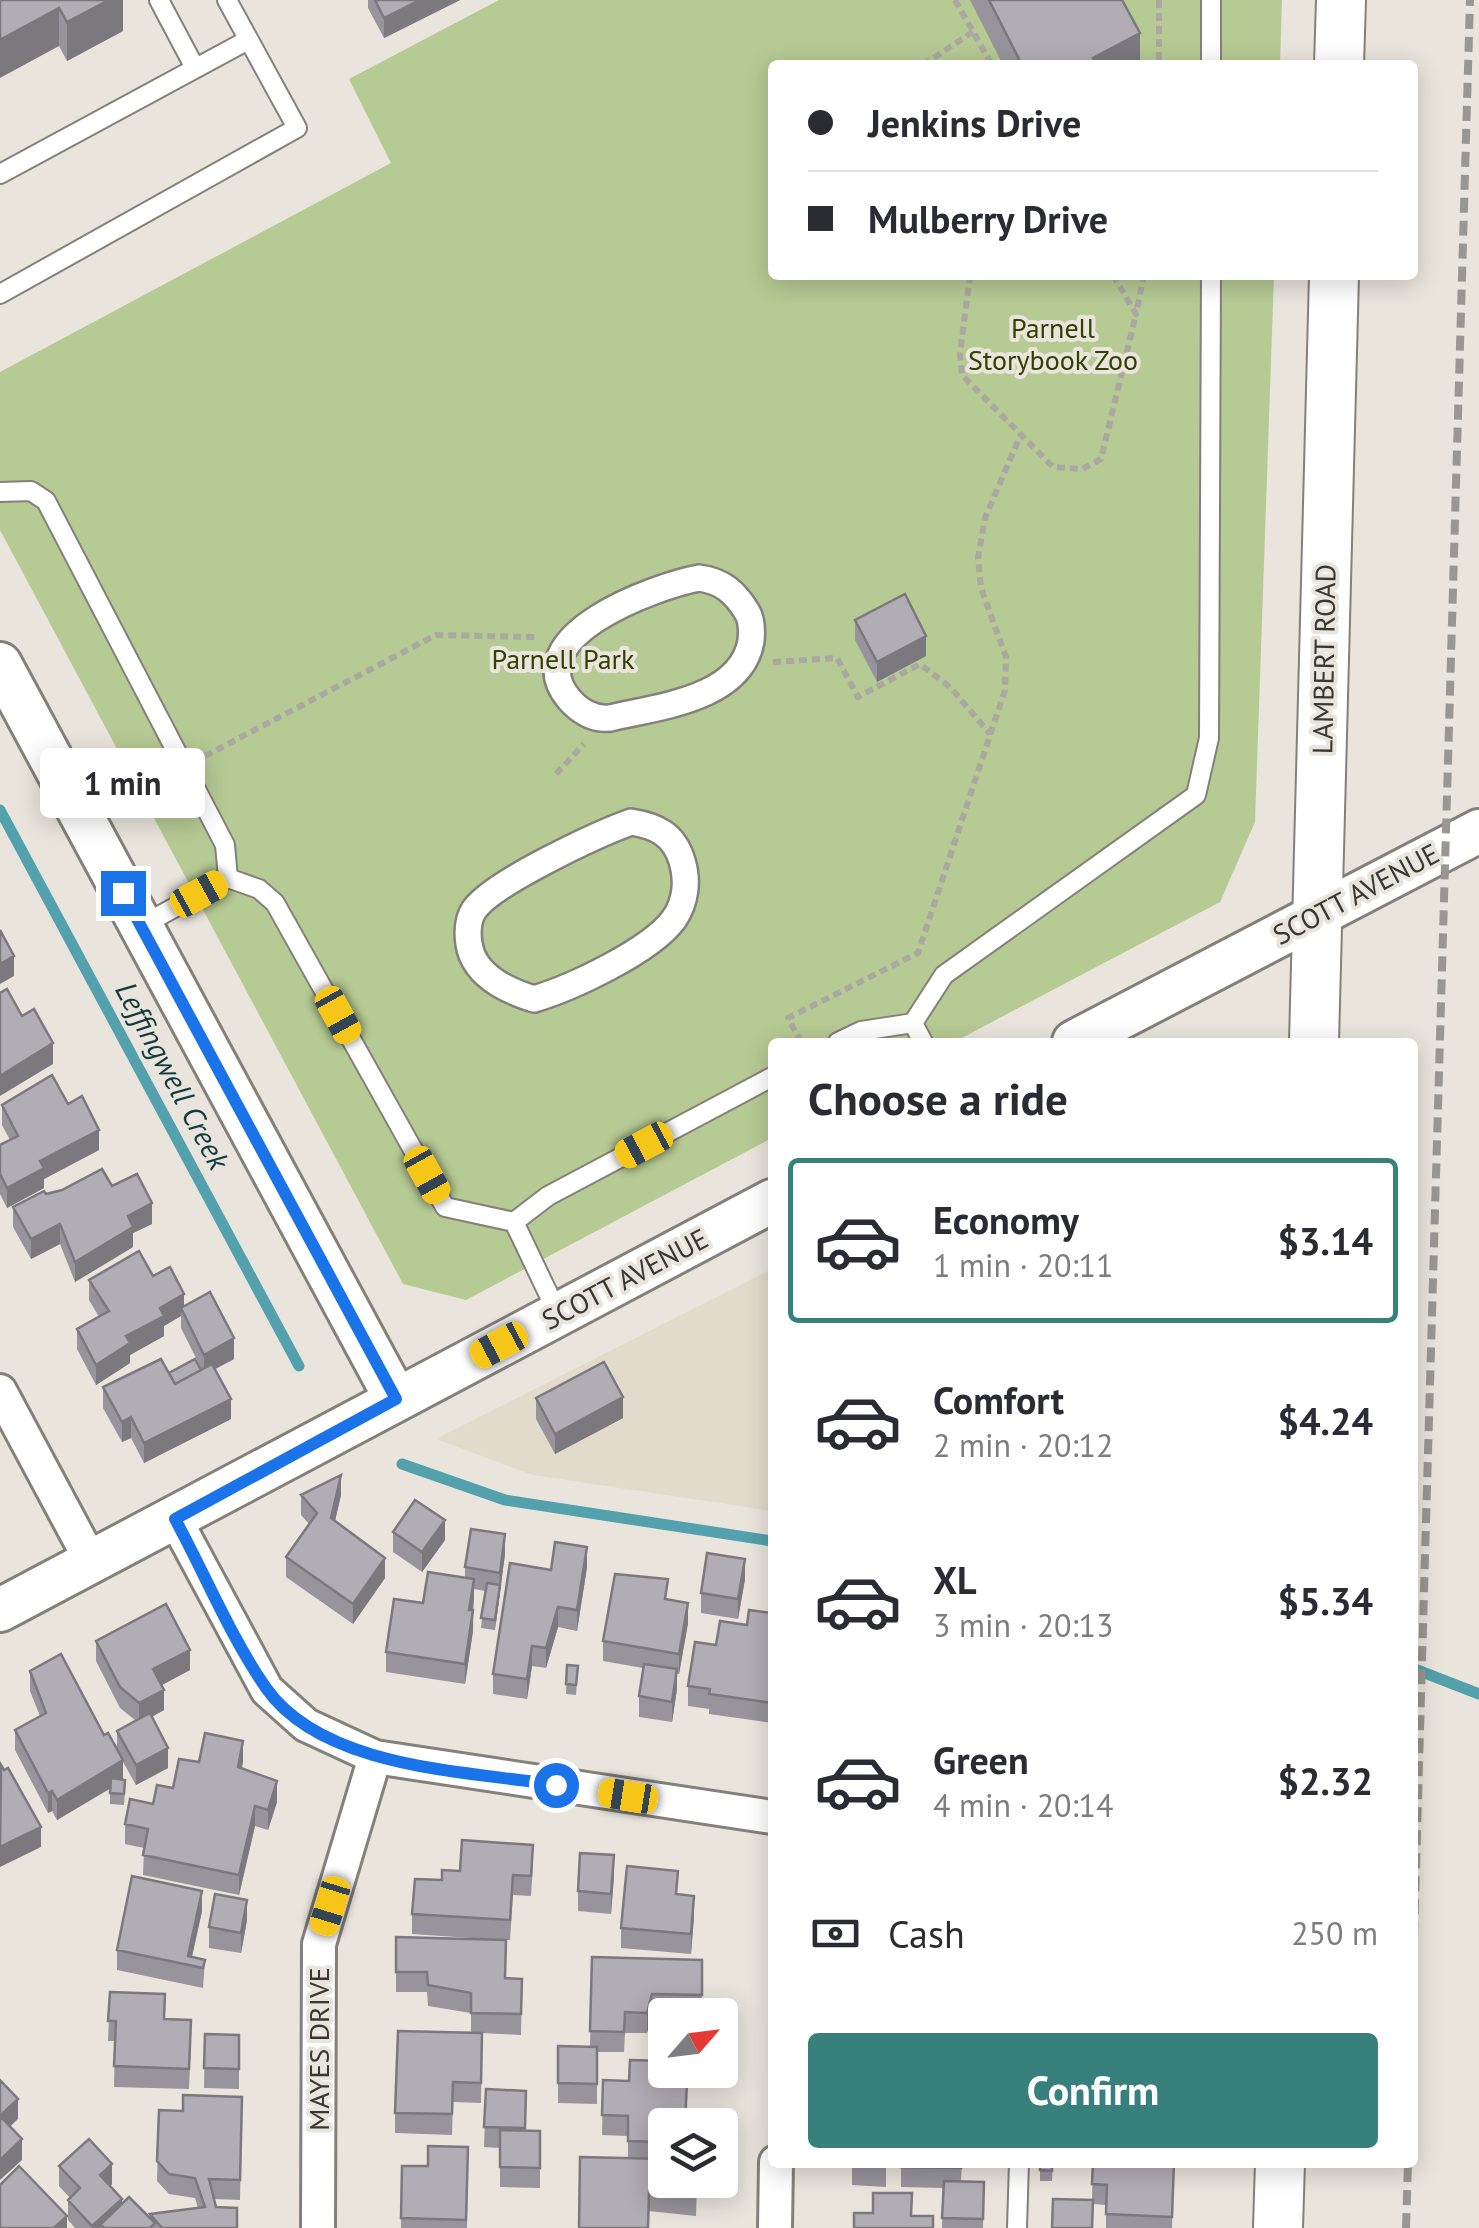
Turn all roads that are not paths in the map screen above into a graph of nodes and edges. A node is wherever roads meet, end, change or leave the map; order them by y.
1 (159, 0) edge
2 (227, 0) edge
3 (1211, 0) edge
4 (1341, 0) edge
5 (248, 40) junction
6 (1211, 60) edge
7 (1339, 60) edge
8 (195, 68) junction
9 (0, 174) edge
10 (1210, 280) edge
11 (1334, 280) edge
12 (0, 294) edge
13 (0, 492) edge
14 (0, 664) edge
15 (741, 664) joint
16 (1479, 831) edge
17 (573, 849) joint
18 (228, 878) junction
19 (1318, 915) junction
20 (141, 926) junction
21 (914, 1022) junction
22 (846, 1038) edge
23 (921, 1038) edge
24 (1082, 1038) edge
25 (1314, 1038) edge
26 (768, 1079) edge
27 (768, 1203) edge
28 (514, 1222) junction
29 (558, 1314) junction
30 (0, 1391) edge
31 (396, 1399) junction
32 (175, 1519) junction
33 (91, 1562) junction
34 (0, 1610) edge
35 (375, 1758) junction
36 (768, 1816) edge
37 (776, 2168) edge
38 (1019, 2168) edge
39 (1280, 2168) edge
40 (318, 2228) edge
41 (775, 2228) edge
42 (1016, 2228) edge
43 (1278, 2228) edge

1 - 8 lane
2 - 5 lane
3 - 6 lane
4 - 7 main road
5 - 8 lane
5 - 12 lane
8 - 9 lane
10 - 21 lane
11 - 19 main road, LAMBERT ROAD
13 - 18 lane
14 - 20 street
15 - 15 street
16 - 19 street, SCOTT AVENUE
17 - 17 street
18 - 20 lane
18 - 28 lane
19 - 24 street, SCOTT AVENUE
19 - 25 main road, LAMBERT ROAD
20 - 31 street
21 - 22 lane
21 - 23 lane
26 - 28 lane
27 - 29 street, SCOTT AVENUE
28 - 29 lane
29 - 31 street, SCOTT AVENUE
30 - 33 street
31 - 32 street, SCOTT AVENUE
32 - 33 street, SCOTT AVENUE
32 - 35 street
33 - 34 street, SCOTT AVENUE
35 - 36 street
35 - 40 street, MAYES DRIVE
37 - 41 street
38 - 42 lane
39 - 43 main road

